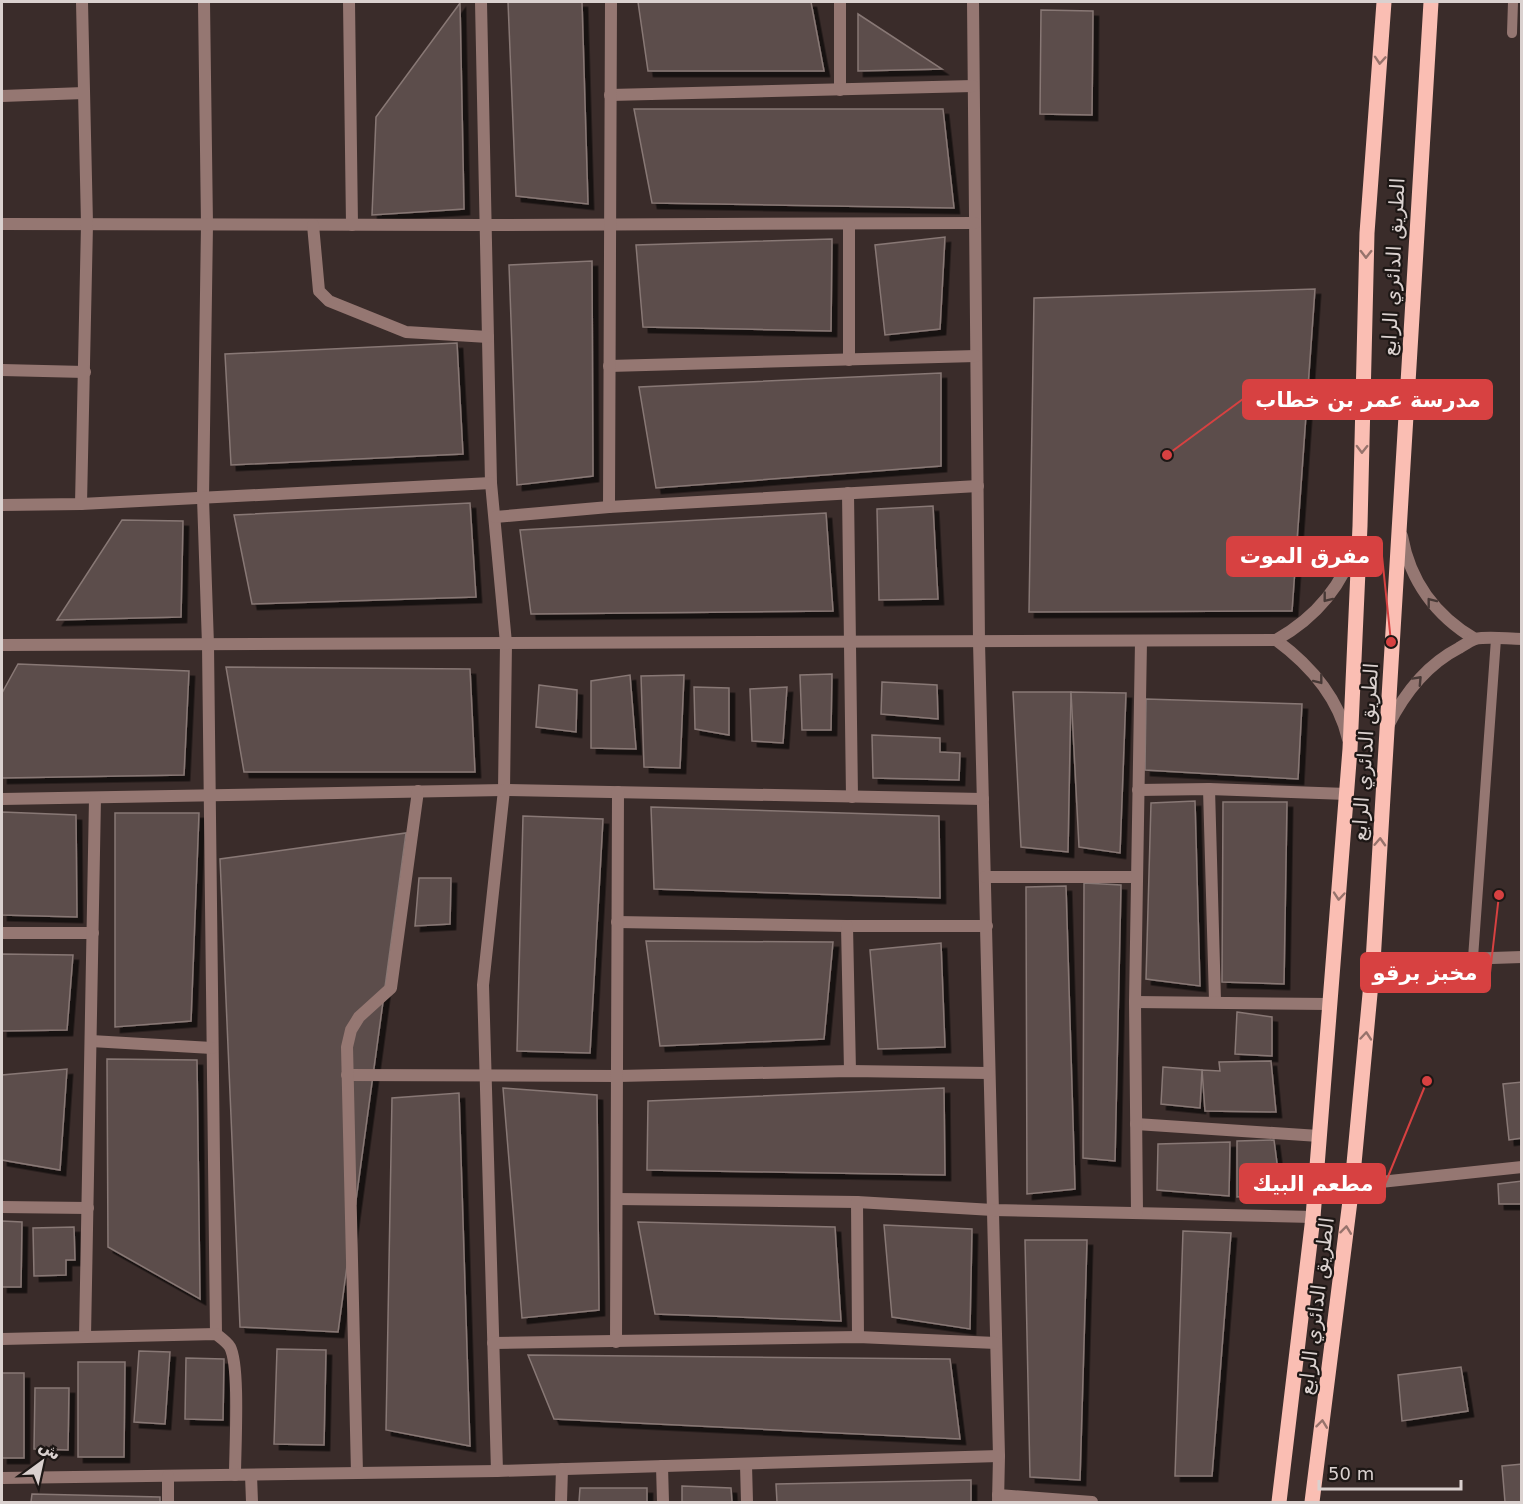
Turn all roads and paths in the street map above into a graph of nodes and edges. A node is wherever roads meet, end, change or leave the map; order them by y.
1 (82, 2) edge
2 (204, 2) edge
3 (350, 2) edge
4 (481, 2) edge
5 (611, 2) edge
6 (840, 2) edge
7 (972, 2) edge
8 (1384, 2) edge
9 (1431, 2) edge
10 (1513, 2) edge
11 (1512, 33) dead end
12 (973, 86) junction
13 (840, 90) junction
14 (84, 93) junction
15 (610, 95) junction
16 (2, 96) edge
17 (975, 223) junction
18 (2, 224) edge
19 (610, 224) junction
20 (849, 224) junction
21 (87, 225) junction
22 (207, 225) junction
23 (313, 225) junction
24 (352, 225) junction
25 (486, 225) junction
26 (488, 337) junction
27 (976, 356) junction
28 (849, 360) junction
29 (609, 366) junction
30 (2, 370) edge
31 (85, 372) junction
32 (491, 483) junction
33 (978, 486) junction
34 (848, 493) junction
35 (203, 498) junction
36 (81, 504) junction
37 (2, 505) edge
38 (609, 507) junction
39 (495, 517) junction
40 (1400, 525) junction
41 (1360, 526) junction
42 (1475, 639) junction
43 (1496, 639) junction
44 (1521, 639) edge
45 (1276, 640) junction
46 (1140, 641) junction
47 (849, 642) junction
48 (979, 642) junction
49 (506, 644) junction
50 (2, 645) edge
51 (208, 645) junction
52 (1387, 729) junction
53 (1350, 749) junction
54 (1209, 789) junction
55 (504, 790) junction
56 (1138, 790) junction
57 (418, 791) junction
58 (618, 792) junction
59 (1347, 794) junction
60 (209, 795) junction
61 (852, 796) junction
62 (95, 798) junction
63 (2, 799) edge
64 (983, 799) junction
65 (985, 877) junction
66 (1137, 877) junction
67 (617, 922) junction
68 (847, 926) junction
69 (987, 926) junction
70 (2, 933) edge
71 (93, 933) junction
72 (1521, 957) edge
73 (1473, 958) junction
74 (1373, 962) junction
75 (1215, 1001) junction
76 (1134, 1002) junction
77 (1330, 1004) junction
78 (91, 1041) junction
79 (212, 1048) junction
80 (850, 1071) junction
81 (989, 1073) junction
82 (485, 1075) junction
83 (347, 1076) junction
84 (618, 1076) junction
85 (1136, 1124) junction
86 (1319, 1136) junction
87 (1521, 1167) edge
88 (1352, 1185) junction
89 (617, 1199) junction
90 (857, 1202) junction
91 (2, 1207) edge
92 (88, 1208) junction
93 (993, 1210) junction
94 (1137, 1212) junction
95 (1313, 1217) junction
96 (216, 1334) junction
97 (85, 1337) junction
98 (858, 1337) junction
99 (2, 1339) edge
100 (616, 1342) junction
101 (996, 1343) junction
102 (493, 1344) junction
103 (999, 1456) junction
104 (746, 1465) junction
105 (662, 1466) junction
106 (562, 1469) junction
107 (497, 1471) junction
108 (357, 1473) junction
109 (235, 1475) junction
110 (251, 1475) junction
111 (168, 1476) junction
112 (2, 1478) edge
113 (998, 1499) edge
114 (168, 1503) edge
115 (252, 1503) edge
116 (561, 1503) edge
117 (663, 1503) edge
118 (747, 1503) edge
119 (1092, 1503) edge
120 (1279, 1503) edge
121 (1312, 1503) edge

1 - 14 street
2 - 22 street
3 - 24 street
4 - 25 street
5 - 15 street
6 - 13 street
7 - 12 street
8 -> 41 main road, الطريق الدائري الرابع
9 - 40 main road, الطريق الدائري الرابع
10 - 11 lane
12 - 13 street
12 - 17 street
13 - 15 street
14 - 16 street
14 - 21 street
15 - 19 street
17 - 20 street
17 - 27 street
18 - 21 street
19 - 20 street
19 - 25 street
19 - 29 street
20 - 28 street
21 - 22 street
21 - 31 street
22 - 23 street
22 - 35 street
23 - 24 street
23 - 26 street
24 - 25 street
25 - 26 street
26 - 32 street
27 - 28 street
27 - 33 street
28 - 29 street
29 - 38 street
30 - 31 street
31 - 36 street
32 - 35 street
32 - 39 street
33 - 34 street
33 - 48 street
34 - 38 street
34 - 47 street
35 - 36 street
35 - 51 street
36 - 37 street
38 - 39 street
39 - 49 street
42 -> 40 street
40 - 52 main road, الطريق الدائري الرابع
41 -> 45 street
41 - 53 main road, الطريق الدائري الرابع
42 - 43 street
52 -> 42 street
43 - 44 street
43 - 73 lane
45 - 46 street
45 -> 53 street
46 - 48 street
46 - 56 street
47 - 48 street
47 - 49 street
47 - 61 street
48 - 64 street
49 - 51 street
49 - 55 street
50 - 51 street
51 - 60 street
74 -> 52 main road, الطريق الدائري الرابع
53 - 59 main road, الطريق الدائري الرابع
54 - 56 street
54 - 59 street
54 - 75 street
55 - 57 street
55 - 58 street
55 - 82 street
56 - 66 street
57 - 60 street
57 - 83 street
58 - 61 street
58 - 67 street
59 -> 77 main road, الطريق الدائري الرابع
60 - 62 street
60 - 79 street
61 - 64 street
62 - 63 street
62 - 71 street
64 - 65 street
65 - 66 street
65 - 69 street
66 - 76 street
67 - 68 street
67 - 84 street
68 - 69 street
68 - 80 street
69 - 81 street
70 - 71 street
71 - 78 street
72 - 73 street
73 - 74 street
88 -> 74 main road, الطريق الدائري الرابع
75 - 76 street
75 - 77 street
76 - 85 street
77 - 86 main road, الطريق الدائري الرابع
78 - 79 street
78 - 92 street
79 - 96 street
80 - 81 street
80 - 84 street
81 - 93 street
82 - 83 street
82 - 84 street
82 - 102 street
83 - 108 street
84 - 89 street
85 - 86 street
85 - 94 street
86 - 95 main road, الطريق الدائري الرابع
87 - 88 street
121 -> 88 main road, الطريق الدائري الرابع
89 - 90 street
89 - 100 street
90 - 93 street
90 - 98 street
91 - 92 street
92 - 97 street
93 - 94 street
93 - 101 street
94 - 95 street
95 - 120 main road, الطريق الدائري الرابع
96 - 97 street
96 - 109 street
97 - 99 street
98 - 100 street
98 - 101 street
100 - 102 street
101 - 103 street
102 - 107 street
103 - 104 street
103 - 113 street
104 - 105 street
104 - 118 street
105 - 106 street
105 - 117 street
106 - 107 street
106 - 116 street
107 - 108 street
108 - 110 street
109 - 110 street
109 - 111 street
110 - 115 street
111 - 112 street
111 - 114 street
113 - 119 street

